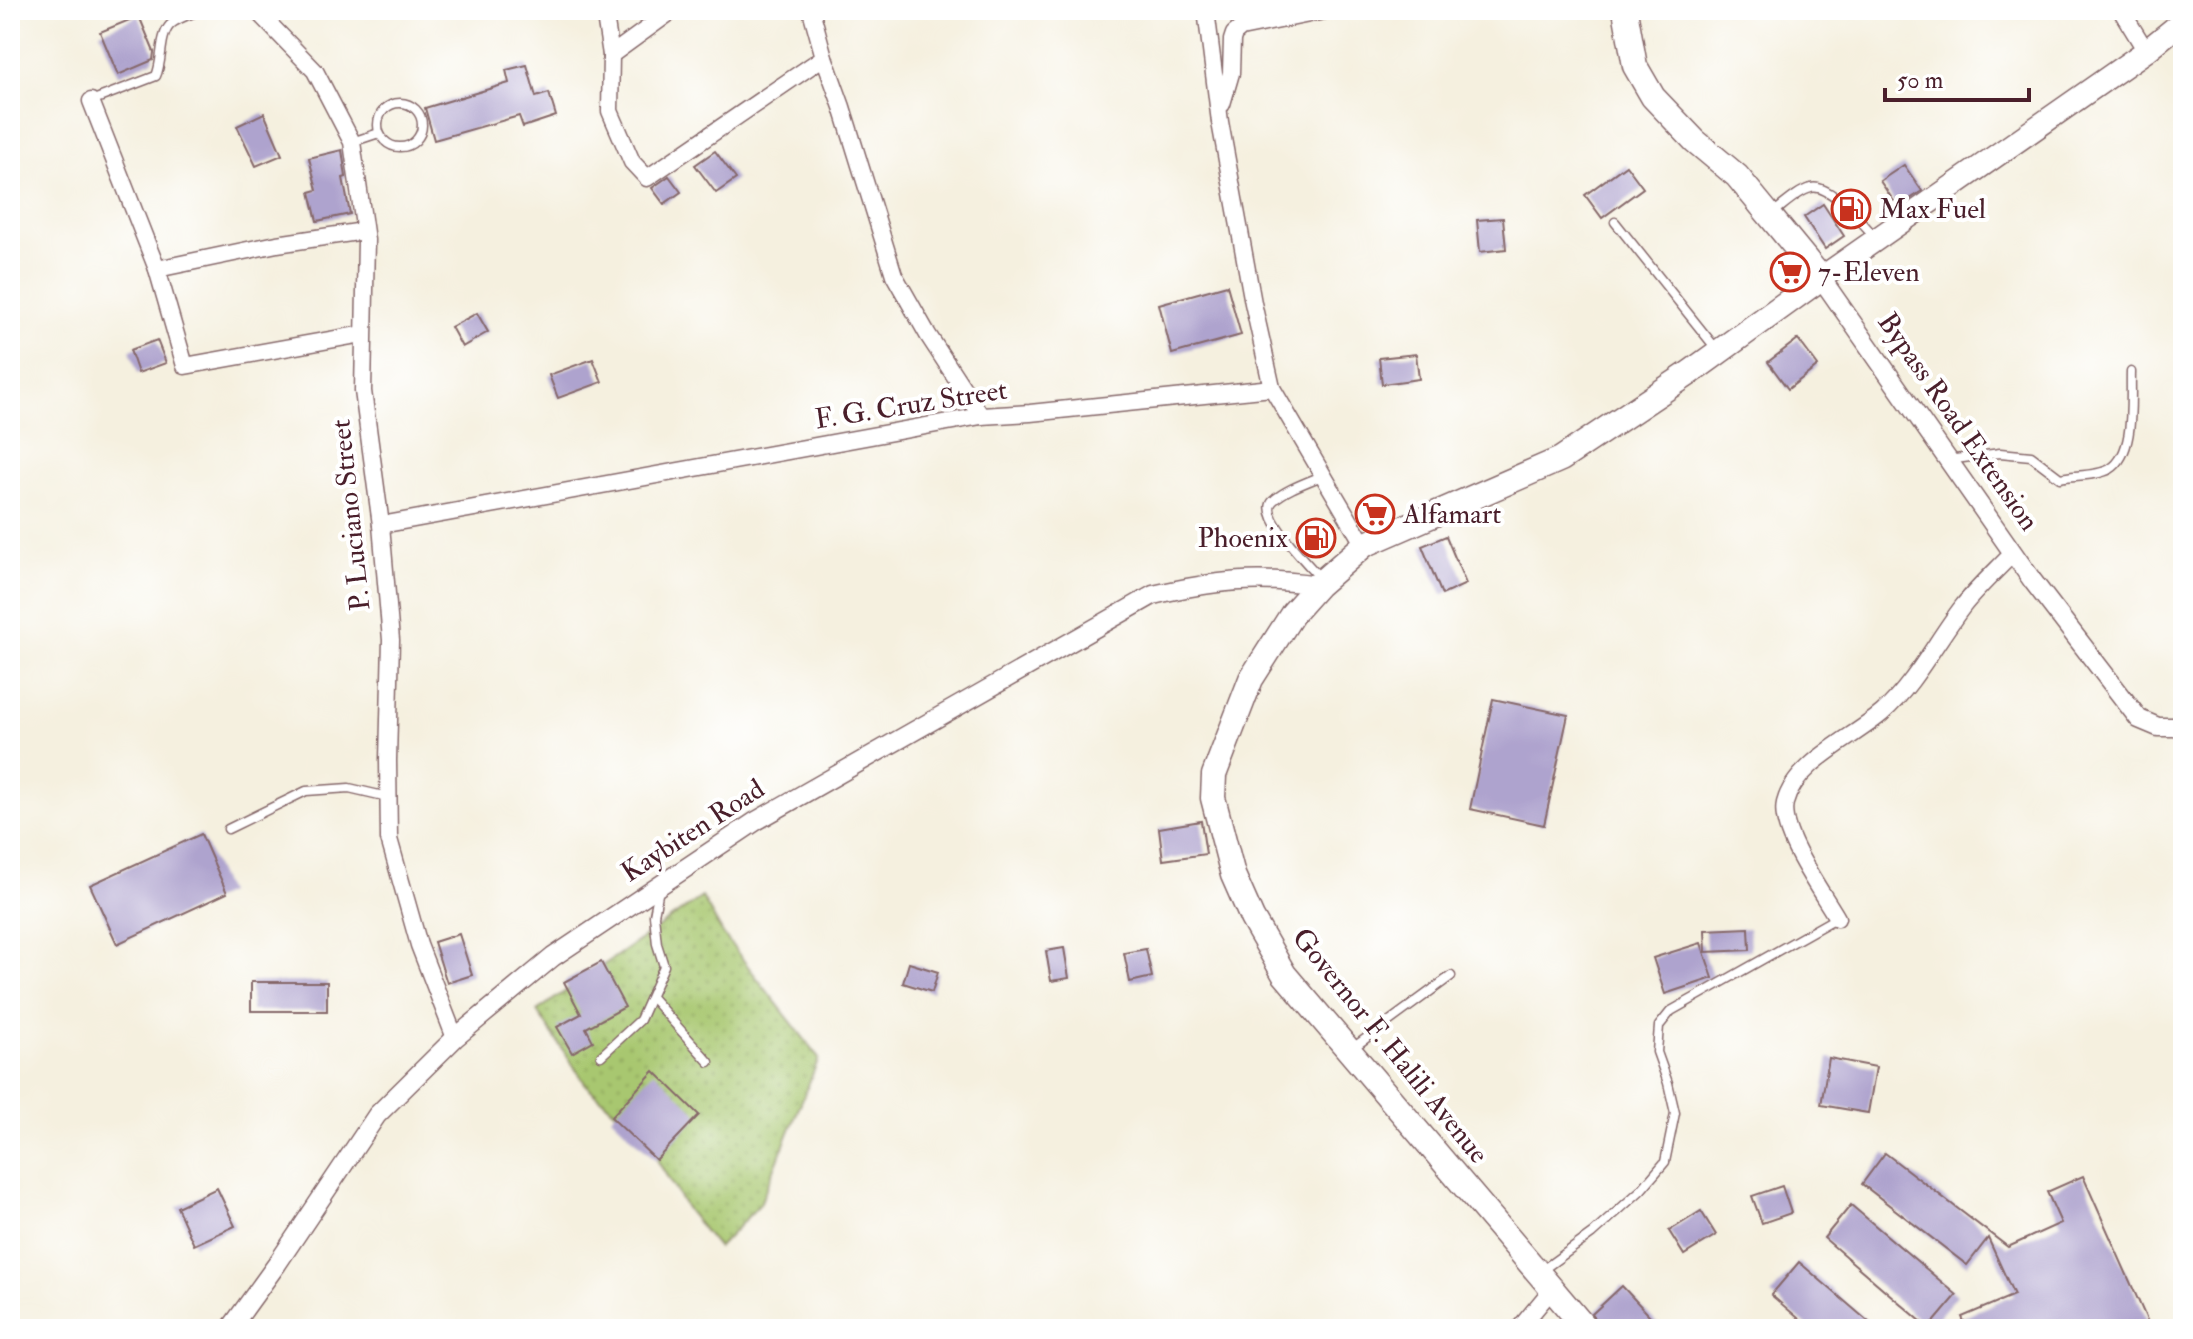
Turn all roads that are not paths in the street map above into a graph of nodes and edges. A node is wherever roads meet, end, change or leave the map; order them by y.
1 (201, 10) edge
2 (256, 10) edge
3 (604, 10) edge
4 (673, 10) edge
5 (811, 10) edge
6 (1206, 10) edge
7 (1329, 10) edge
8 (1625, 10) edge
9 (2121, 10) edge
10 (2183, 21) edge
11 (2146, 51) junction
12 (611, 55) junction
13 (824, 57) junction
14 (91, 101) joint
15 (1220, 110) junction
16 (379, 133) junction
17 (352, 142) junction
18 (1770, 215) junction
19 (1615, 222) dead end
20 (364, 231) junction
21 (1877, 239) junction
22 (157, 269) junction
23 (1821, 278) junction
24 (363, 334) junction
25 (1719, 351) junction
26 (2131, 372) dead end
27 (1272, 388) junction
28 (981, 416) junction
29 (1948, 460) junction
30 (1325, 474) junction
31 (381, 525) junction
32 (1364, 545) junction
33 (2013, 553) junction
34 (1320, 583) junction
35 (2183, 727) edge
36 (388, 797) junction
37 (228, 829) dead end
38 (659, 885) junction
39 (1837, 918) joint
40 (1451, 976) dead end
41 (651, 997) junction
42 (455, 1038) junction
43 (1349, 1051) junction
44 (601, 1056) dead end
45 (709, 1062) dead end
46 (1546, 1281) junction
47 (230, 1329) edge
48 (1519, 1329) edge
49 (1586, 1329) edge

1 - 14 lane
2 - 17 street, P. Luciano Street
3 - 12 street
4 - 12 street
5 - 13 street
6 - 15 street
7 - 15 street
8 - 18 main road, Bypass Road Extension
9 - 11 street
10 - 11 main road, Governor F. Halili Avenue
11 - 21 main road, Governor F. Halili Avenue
12 - 13 street
13 - 28 street
14 - 22 street
15 - 27 street
16 - 16 lane
16 - 17 lane
17 - 20 street, P. Luciano Street
18 - 21 lane
18 - 23 main road, Bypass Road Extension
19 - 25 lane
20 - 22 street
20 - 24 street, P. Luciano Street
21 - 23 main road, Governor F. Halili Avenue
22 - 24 street
23 - 25 main road, Governor F. Halili Avenue
23 - 29 street, Bypass Road Extension
24 - 31 street, P. Luciano Street
25 - 32 main road, Governor F. Halili Avenue
26 - 29 lane
27 - 28 street, F. G. Cruz Street
27 - 30 street
28 - 31 street, F. G. Cruz Street
29 - 33 street, Bypass Road Extension
30 - 32 street
30 - 34 lane
31 - 36 street, P. Luciano Street
32 - 34 main road, Governor F. Halili Avenue
33 - 35 street, Bypass Road Extension
33 - 39 street
34 - 38 street, Kaybiten Road
34 - 43 main road, Governor F. Halili Avenue
36 - 37 lane
36 - 42 street, P. Luciano Street
38 - 41 lane
38 - 42 street, Kaybiten Road
39 - 46 lane
40 - 43 lane
41 - 44 lane
41 - 45 lane
42 - 47 street, Kaybiten Road
43 - 46 main road, Governor F. Halili Avenue
46 - 48 street
46 - 49 main road, Governor F. Halili Avenue

